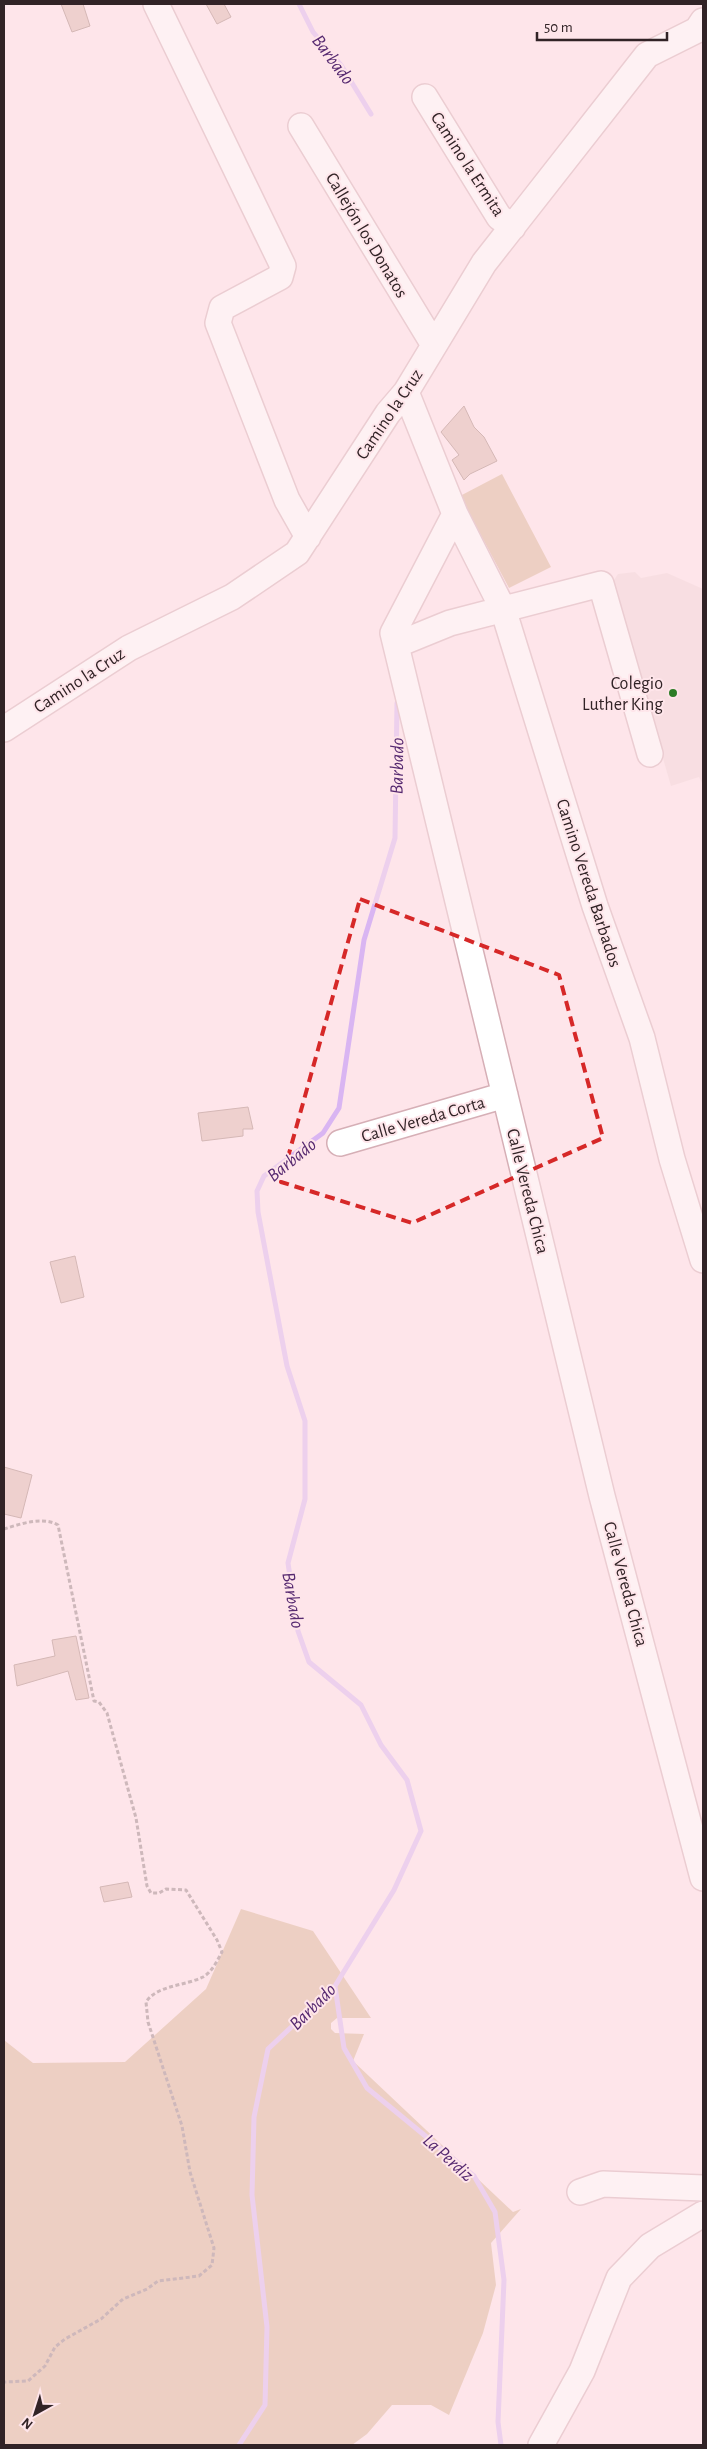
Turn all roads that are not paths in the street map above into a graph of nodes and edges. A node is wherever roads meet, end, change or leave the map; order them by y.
1 (156, 4) edge
2 (703, 21) edge
3 (425, 98) dead end
4 (300, 126) dead end
5 (513, 227) junction
6 (434, 345) junction
7 (406, 392) junction
8 (455, 514) junction
9 (308, 537) junction
10 (503, 609) junction
11 (396, 645) junction
12 (4, 728) edge
13 (650, 754) dead end
14 (505, 1095) junction
15 (340, 1143) dead end
16 (703, 1260) edge
17 (699, 1843) edge
18 (703, 1878) edge
19 (703, 2188) edge
20 (580, 2192) dead end
21 (703, 2214) edge
22 (541, 2445) edge

1 - 9 street
2 - 5 street, Camino la Cruz
3 - 5 street, Camino la Ermita
4 - 6 street, Callejón los Donatos
5 - 6 street, Camino la Cruz
6 - 7 street, Camino la Cruz
7 - 8 street, Camino Vereda Barbados
7 - 9 street, Camino la Cruz
8 - 10 street, Camino Vereda Barbados
8 - 11 street, Calle Vereda Chica
9 - 12 street, Camino la Cruz
10 - 11 street
10 - 13 street
10 - 16 street, Camino Vereda Barbados
11 - 14 street, Calle Vereda Chica
14 - 15 street, Calle Vereda Corta
14 - 17 street, Calle Vereda Chica
17 - 18 street, Calle Vereda Chica
19 - 20 street
21 - 22 street

